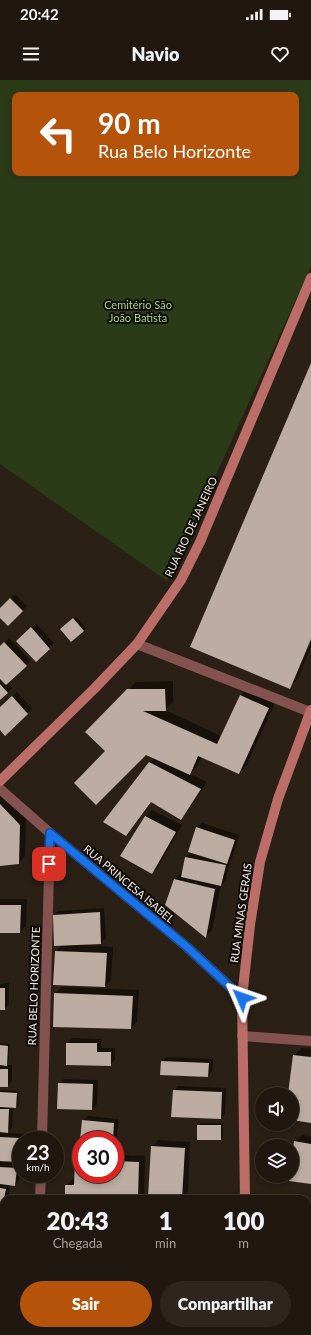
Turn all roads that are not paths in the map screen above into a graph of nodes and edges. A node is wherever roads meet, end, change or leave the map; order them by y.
1 (311, 278) edge
2 (308, 291) edge
3 (138, 644) junction
4 (311, 711) edge
5 (0, 781) edge
6 (0, 789) edge
7 (50, 833) junction
8 (242, 998) junction
9 (242, 1036) junction
10 (311, 1041) edge
11 (42, 1131) edge
12 (41, 1183) edge
13 (40, 1195) edge
14 (245, 1195) edge

1 - 2 main road, RUA RIO DE JANEIRO
2 - 3 main road, RUA RIO DE JANEIRO
3 - 4 street
3 - 5 main road, RUA RIO DE JANEIRO
4 - 8 main road, RUA MINAS GERAIS
6 - 7 street, RUA PRINCESA ISABEL
7 - 8 street, RUA PRINCESA ISABEL
7 - 11 street, RUA BELO HORIZONTE
8 - 9 main road, RUA MINAS GERAIS
9 - 10 street
9 - 14 main road, RUA MINAS GERAIS
12 - 13 street

